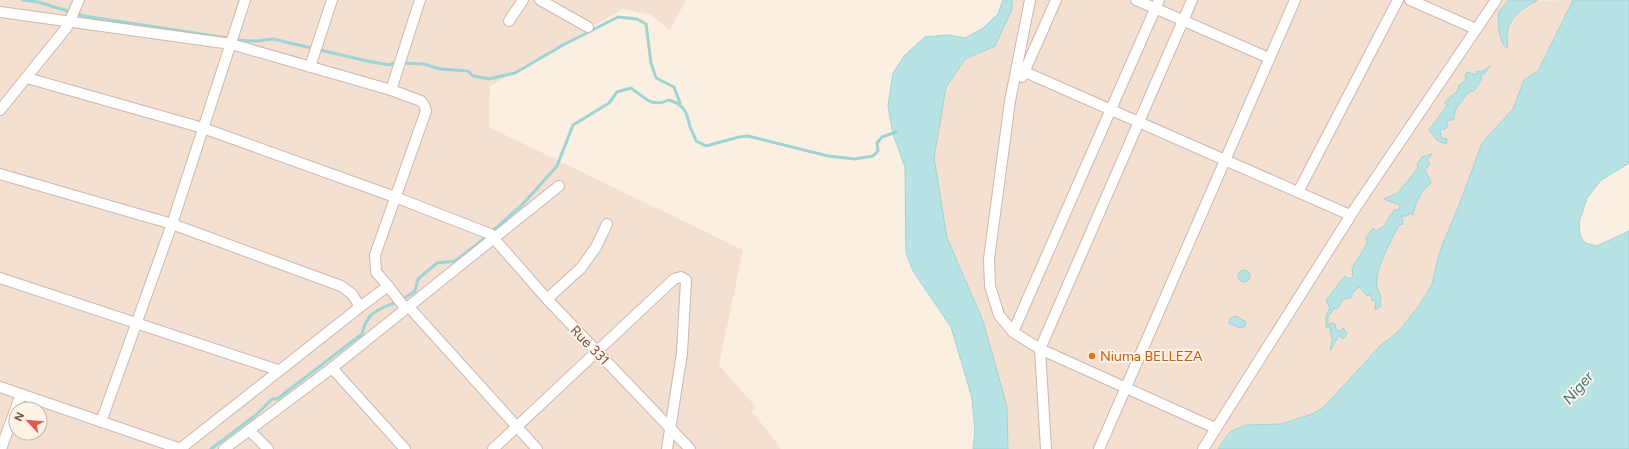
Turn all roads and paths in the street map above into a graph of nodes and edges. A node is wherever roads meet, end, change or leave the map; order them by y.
1 (245, 0) edge
2 (332, 0) edge
3 (420, 0) edge
4 (523, 0) edge
5 (540, 0) edge
6 (1030, 0) edge
7 (1056, 0) edge
8 (1136, 0) edge
9 (1192, 0) edge
10 (1295, 0) edge
11 (1398, 0) edge
12 (1410, 0) edge
13 (1496, 0) edge
14 (1157, 4) edge
15 (0, 12) edge
16 (75, 12) edge
17 (509, 21) dead end
18 (1183, 21) junction
19 (588, 27) dead end
20 (1476, 29) junction
21 (231, 44) junction
22 (1269, 58) junction
23 (310, 67) junction
24 (1025, 72) junction
25 (27, 78) junction
26 (391, 90) junction
27 (1009, 108) junction
28 (0, 110) edge
29 (1111, 110) junction
30 (1139, 122) junction
31 (203, 128) junction
32 (1224, 160) junction
33 (0, 174) edge
34 (559, 186) dead end
35 (1298, 192) junction
36 (396, 197) junction
37 (1350, 215) junction
38 (172, 224) junction
39 (607, 224) dead end
40 (492, 236) junction
41 (0, 278) edge
42 (388, 286) junction
43 (547, 299) junction
44 (360, 307) junction
45 (407, 307) junction
46 (136, 322) junction
47 (1013, 332) junction
48 (1040, 349) junction
49 (596, 353) junction
50 (332, 368) junction
51 (278, 370) junction
52 (0, 387) edge
53 (1127, 388) junction
54 (21, 394) junction
55 (101, 422) junction
56 (517, 427) junction
57 (671, 428) junction
58 (1215, 428) junction
59 (249, 430) junction
60 (1, 449) edge
61 (181, 449) edge
62 (224, 449) edge
63 (268, 449) edge
64 (405, 449) edge
65 (493, 449) edge
66 (537, 449) edge
67 (667, 449) edge
68 (690, 449) edge
69 (1046, 449) edge
70 (1099, 449) edge
71 (1203, 449) edge

1 - 21 street
2 - 23 street
3 - 26 street
4 - 17 street
5 - 19 street
6 - 27 street
7 - 24 street
8 - 14 street
9 - 18 street
10 - 22 street
11 - 35 street
12 - 20 street
13 - 20 street
14 - 18 street
14 - 29 street
15 - 16 street
16 - 21 street
16 - 25 street
18 - 22 street
18 - 30 street
20 - 37 street
21 - 23 street
21 - 31 street
22 - 32 street
23 - 26 street
24 - 27 street
24 - 29 street
25 - 28 street
25 - 31 street
26 - 36 street
27 - 47 street
29 - 30 street
29 - 47 street
30 - 32 street
30 - 48 street
31 - 36 street
31 - 38 street
32 - 35 street
32 - 53 street
33 - 38 street
34 - 40 street
35 - 37 street
36 - 40 street
36 - 42 street
37 - 58 street
38 - 44 street
38 - 46 street
39 - 43 street
40 - 43 street, Rue 331
40 - 45 street
41 - 46 street
42 - 44 street
42 - 45 street
43 - 49 street, Rue 331
44 - 51 street
45 - 50 street
45 - 56 street
46 - 51 street
46 - 55 street
47 - 48 street
48 - 53 street
48 - 69 street
49 - 56 street
49 - 57 street, Rue 331
49 - 57 street
50 - 59 street
50 - 64 street
51 - 61 street
52 - 54 street
53 - 58 street
53 - 70 street
54 - 55 street
54 - 60 street
55 - 61 street
56 - 65 street
56 - 66 street
57 - 67 street
57 - 68 street, Rue 331
58 - 71 street
59 - 62 street
59 - 63 street

